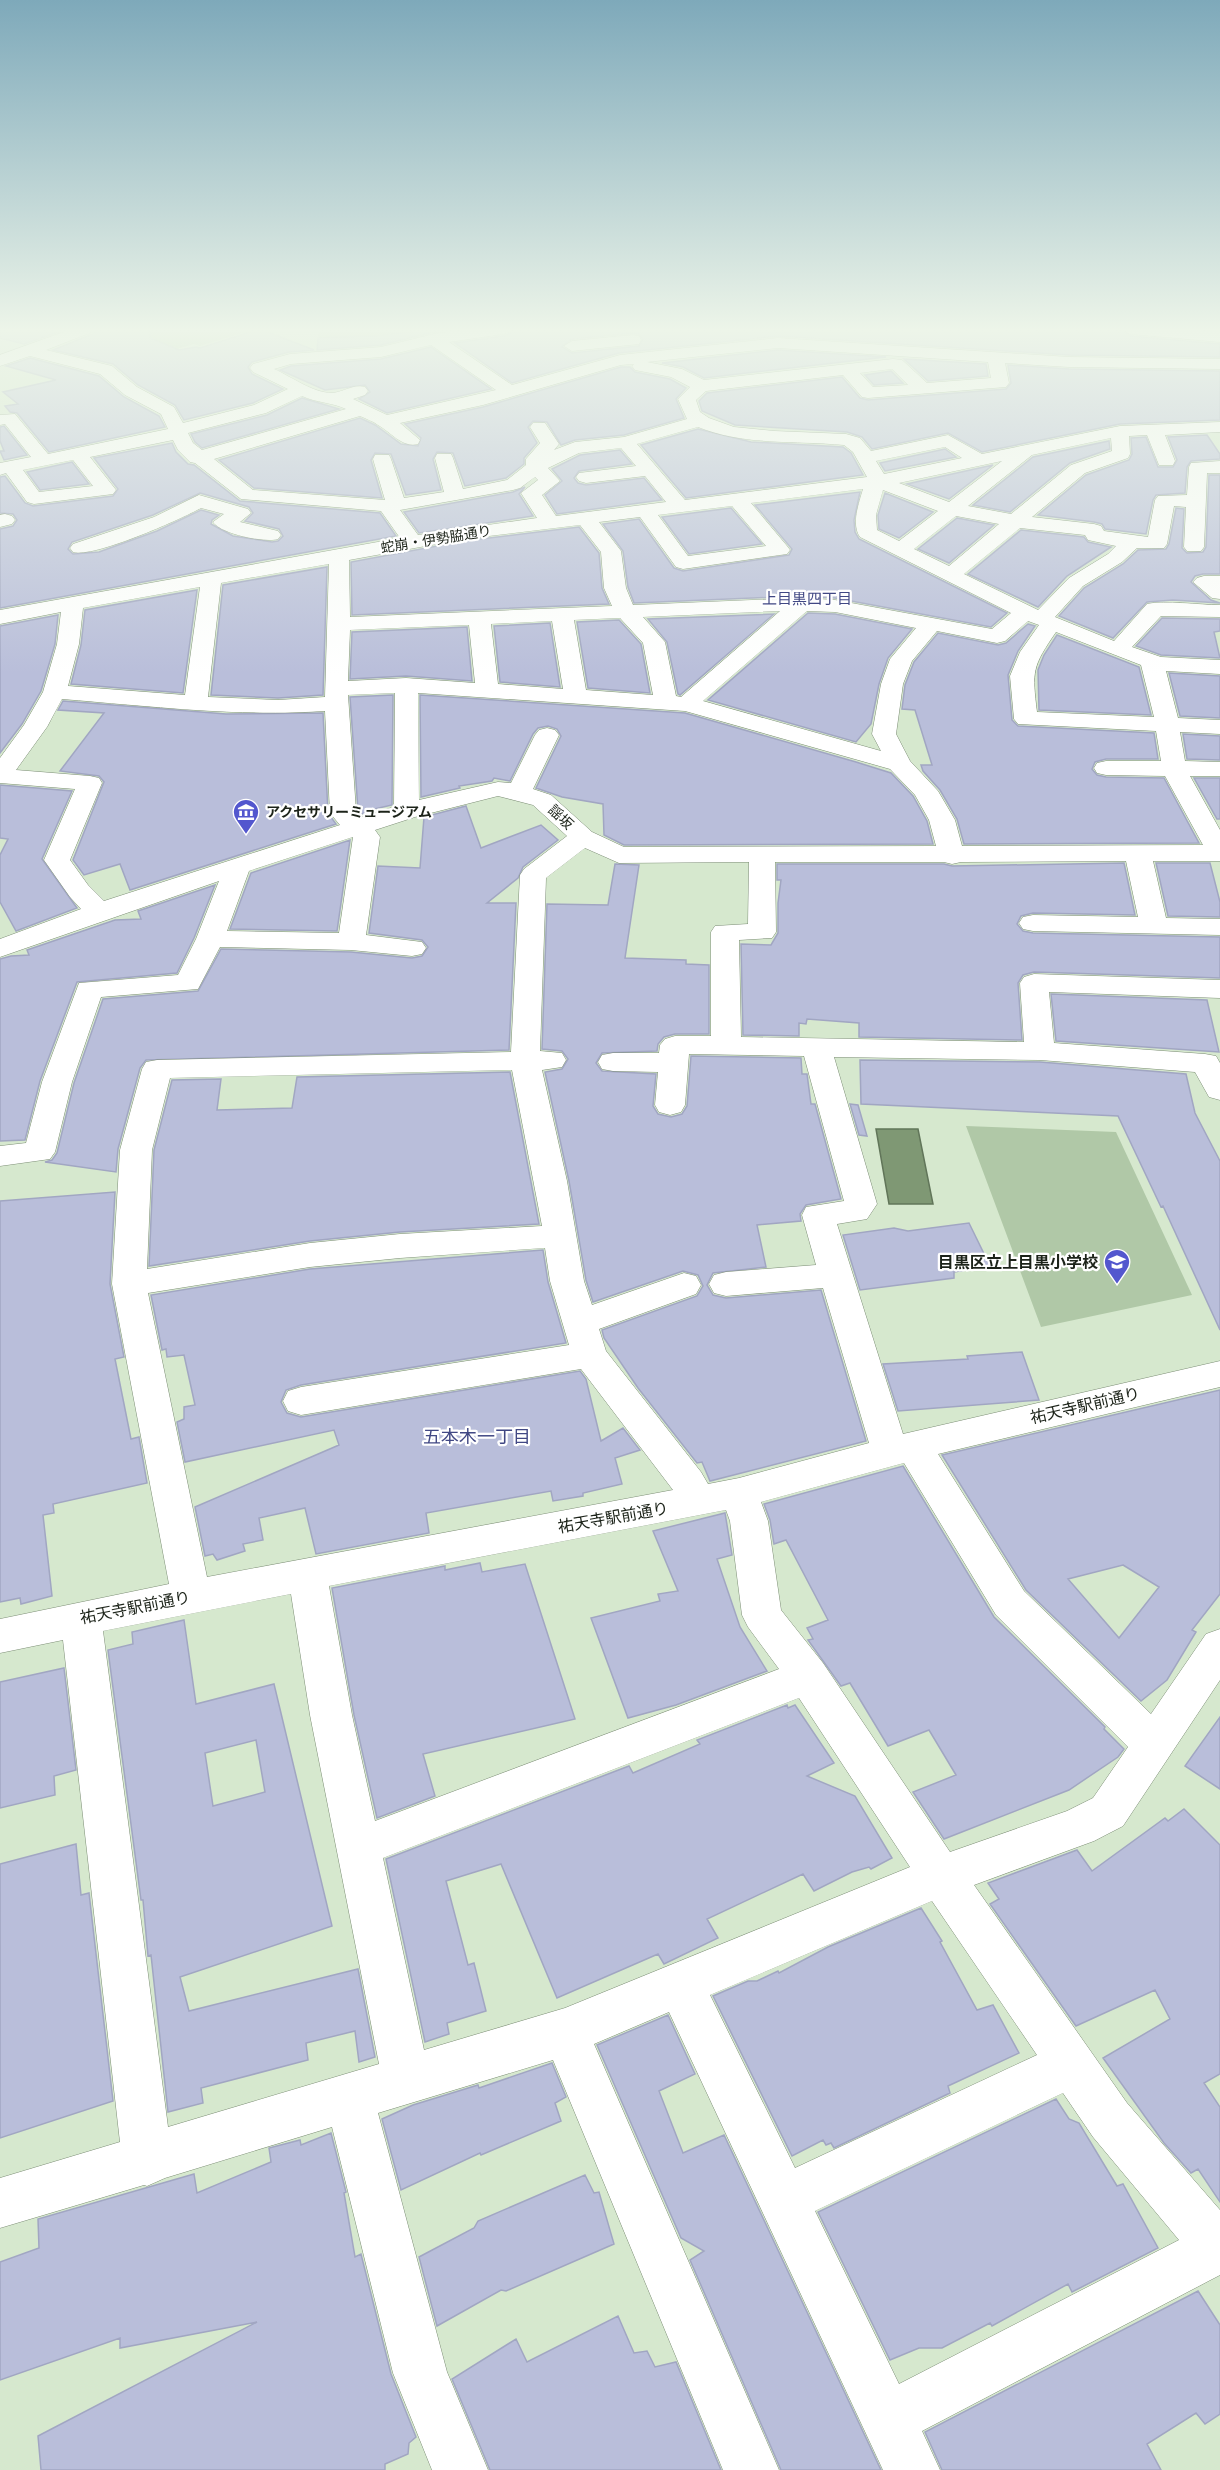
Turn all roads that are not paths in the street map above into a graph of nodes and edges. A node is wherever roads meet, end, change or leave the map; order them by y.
1 (30, 444) edge
2 (124, 444) edge
3 (184, 444) edge
4 (231, 444) edge
5 (550, 444) edge
6 (624, 444) edge
7 (627, 444) edge
8 (855, 444) edge
9 (932, 444) edge
10 (953, 444) edge
11 (1058, 444) edge
12 (1121, 444) edge
13 (1160, 444) edge
14 (1027, 451) junction
15 (79, 455) junction
16 (197, 458) junction
17 (444, 458) dead end
18 (864, 458) junction
19 (382, 459) dead end
20 (978, 460) junction
21 (44, 461) junction
22 (1166, 461) dead end
23 (537, 466) junction
24 (1220, 467) edge
25 (6, 468) edge
26 (649, 470) junction
27 (586, 477) dead end
28 (877, 481) junction
29 (257, 496) junction
30 (455, 496) junction
31 (737, 499) junction
32 (1197, 502) junction
33 (392, 505) junction
34 (680, 506) junction
35 (954, 508) junction
36 (645, 510) junction
37 (241, 513) junction
38 (585, 518) junction
39 (550, 522) junction
40 (1011, 522) junction
41 (124, 527) junction
42 (271, 535) dead end
43 (155, 540) dead end
44 (413, 542) junction
45 (1132, 542) junction
46 (1194, 547) dead end
47 (80, 548) dead end
48 (900, 550) junction
49 (339, 557) junction
50 (950, 575) junction
51 (211, 581) junction
52 (1220, 582) edge
53 (1220, 593) edge
54 (802, 604) junction
55 (73, 606) junction
56 (625, 611) junction
57 (1220, 611) edge
58 (562, 614) junction
59 (0, 617) edge
60 (478, 618) junction
61 (1039, 619) junction
62 (932, 623) junction
63 (339, 624) junction
64 (1118, 650) junction
65 (1152, 663) junction
66 (1220, 667) edge
67 (405, 685) junction
68 (488, 689) junction
69 (55, 692) junction
70 (336, 696) junction
71 (576, 697) junction
72 (195, 703) junction
73 (676, 704) junction
74 (1166, 724) junction
75 (1220, 727) edge
76 (547, 735) dead end
77 (899, 764) junction
78 (1174, 769) junction
79 (1220, 769) edge
80 (0, 776) edge
81 (519, 792) junction
82 (1125, 794) dead end
83 (407, 811) junction
84 (357, 829) junction
85 (583, 837) junction
86 (1220, 853) edge
87 (1138, 854) junction
88 (762, 856) junction
89 (952, 856) junction
90 (237, 868) junction
91 (99, 912) junction
92 (1033, 923) dead end
93 (1154, 927) junction
94 (1220, 927) edge
95 (210, 939) junction
96 (351, 942) junction
97 (412, 948) dead end
98 (0, 949) edge
99 (1219, 992) edge
100 (726, 1045) junction
101 (816, 1047) junction
102 (1040, 1051) junction
103 (538, 1060) junction
104 (1213, 1061) edge
105 (614, 1062) dead end
106 (673, 1063) junction
107 (1220, 1090) edge
108 (670, 1105) dead end
109 (0, 1156) edge
110 (560, 1236) junction
111 (836, 1275) junction
112 (129, 1284) junction
113 (726, 1284) dead end
114 (684, 1286) dead end
115 (585, 1339) junction
116 (1220, 1374) edge
117 (301, 1401) dead end
118 (902, 1449) junction
119 (740, 1493) junction
120 (697, 1502) junction
121 (307, 1574) junction
122 (191, 1596) junction
123 (81, 1618) junction
124 (0, 1636) edge
125 (1220, 1646) edge
126 (808, 1676) junction
127 (1152, 1744) junction
128 (359, 1847) junction
129 (941, 1876) junction
130 (681, 1985) junction
131 (565, 2032) junction
132 (1071, 2064) junction
133 (406, 2079) junction
134 (349, 2097) junction
135 (147, 2161) junction
136 (783, 2199) junction
137 (0, 2203) edge
138 (1219, 2248) edge
139 (888, 2420) junction
140 (460, 2470) edge
141 (752, 2470) edge
142 (912, 2470) edge

1 - 21 street
2 - 15 street
3 - 16 street
4 - 16 street
5 - 23 street
6 - 23 street
7 - 26 street
8 - 18 street
9 - 18 street
10 - 20 street
11 - 14 street, 蛇崩・伊勢脇通り
12 - 40 street
13 - 22 street
14 - 20 street, 蛇崩・伊勢脇通り
14 - 35 street
15 - 21 street
15 - 25 street
16 - 29 street
17 - 30 street
18 - 28 street
19 - 33 street
20 - 28 street, 蛇崩・伊勢脇通り
21 - 25 street
23 - 30 street
23 - 39 street
24 - 32 street
26 - 27 street
26 - 34 street
28 - 31 street, 蛇崩・伊勢脇通り
28 - 35 street
28 - 48 street
29 - 33 street
29 - 37 street
30 - 33 street
31 - 34 street, 蛇崩・伊勢脇通り
31 - 36 street
32 - 45 street
32 - 46 street
33 - 44 street
34 - 36 street, 蛇崩・伊勢脇通り
35 - 40 street
35 - 48 street
36 - 38 street, 蛇崩・伊勢脇通り
37 - 41 street
37 - 42 street
38 - 39 street, 蛇崩・伊勢脇通り
38 - 56 street
39 - 44 street, 蛇崩・伊勢脇通り
40 - 45 street
40 - 50 street
41 - 43 street
41 - 47 street
44 - 49 street, 蛇崩・伊勢脇通り
45 - 61 street
48 - 50 street
49 - 51 street, 蛇崩・伊勢脇通り
49 - 63 street
50 - 61 street
51 - 55 street, 蛇崩・伊勢脇通り
51 - 72 street
52 - 53 street
54 - 56 street
54 - 62 street
54 - 73 street
55 - 59 street, 蛇崩・伊勢脇通り
55 - 69 street
56 - 58 street
56 - 73 street
57 - 64 street
58 - 60 street
58 - 71 street
60 - 63 street
60 - 68 street
61 - 62 street
61 - 64 street
61 - 74 street
62 - 77 street
63 - 70 street
64 - 65 street
65 - 66 street
65 - 74 street
67 - 68 street
67 - 70 street
67 - 83 street
68 - 71 street
69 - 72 street
69 - 80 street
70 - 72 street
70 - 84 street
71 - 73 street
73 - 77 street
74 - 75 street
74 - 78 street
76 - 81 street
77 - 89 street
78 - 79 street
78 - 82 street
78 - 86 street
80 - 91 street
81 - 83 street, 謡坂
81 - 85 street, 謡坂
83 - 84 street, 謡坂
84 - 90 street, 謡坂
84 - 96 street
85 - 88 street, 謡坂
85 - 103 street
86 - 87 street, 謡坂
87 - 89 street, 謡坂
87 - 93 street
88 - 89 street, 謡坂
88 - 100 street
90 - 91 street, 謡坂
90 - 95 street
91 - 98 street, 謡坂
92 - 93 street
93 - 94 street
95 - 96 street
95 - 109 street
96 - 97 street
99 - 102 street
100 - 101 street
100 - 106 street
101 - 102 street
101 - 111 street
102 - 104 street
103 - 110 street
103 - 112 street
104 - 107 street
105 - 106 street
106 - 108 street
110 - 112 street
110 - 115 street
111 - 113 street
111 - 118 street
112 - 122 street
114 - 115 street
115 - 117 street
115 - 120 street
116 - 118 street, 祐天寺駅前通り
118 - 119 street, 祐天寺駅前通り
118 - 127 street
119 - 120 street, 祐天寺駅前通り
119 - 126 street
120 - 121 street, 祐天寺駅前通り
121 - 122 street, 祐天寺駅前通り
121 - 128 street
122 - 123 street, 祐天寺駅前通り
123 - 124 street, 祐天寺駅前通り
123 - 135 street
125 - 127 street
126 - 128 street
126 - 129 street
127 - 129 street
128 - 133 street
129 - 130 street
129 - 132 street
130 - 131 street
130 - 136 street
131 - 133 street
131 - 141 street
132 - 136 street
132 - 138 street
133 - 134 street
134 - 135 street
134 - 140 street
135 - 137 street
136 - 139 street
138 - 139 street
139 - 142 street

